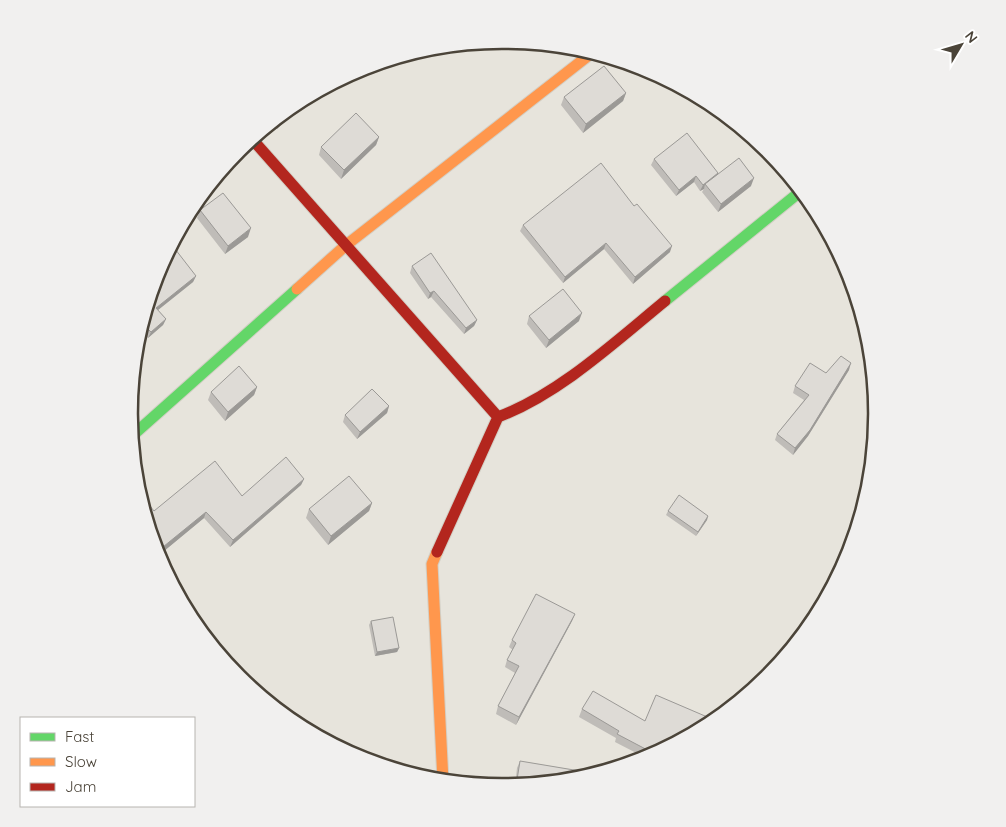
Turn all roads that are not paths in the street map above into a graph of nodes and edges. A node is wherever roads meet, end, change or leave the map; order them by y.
1 (585, 58) edge
2 (257, 145) edge
3 (795, 196) edge
4 (345, 246) junction
5 (498, 418) junction
6 (139, 430) edge
7 (443, 773) edge

1 - 4 street
2 - 4 street
3 - 5 street
4 - 5 street
4 - 6 street
5 - 7 street

